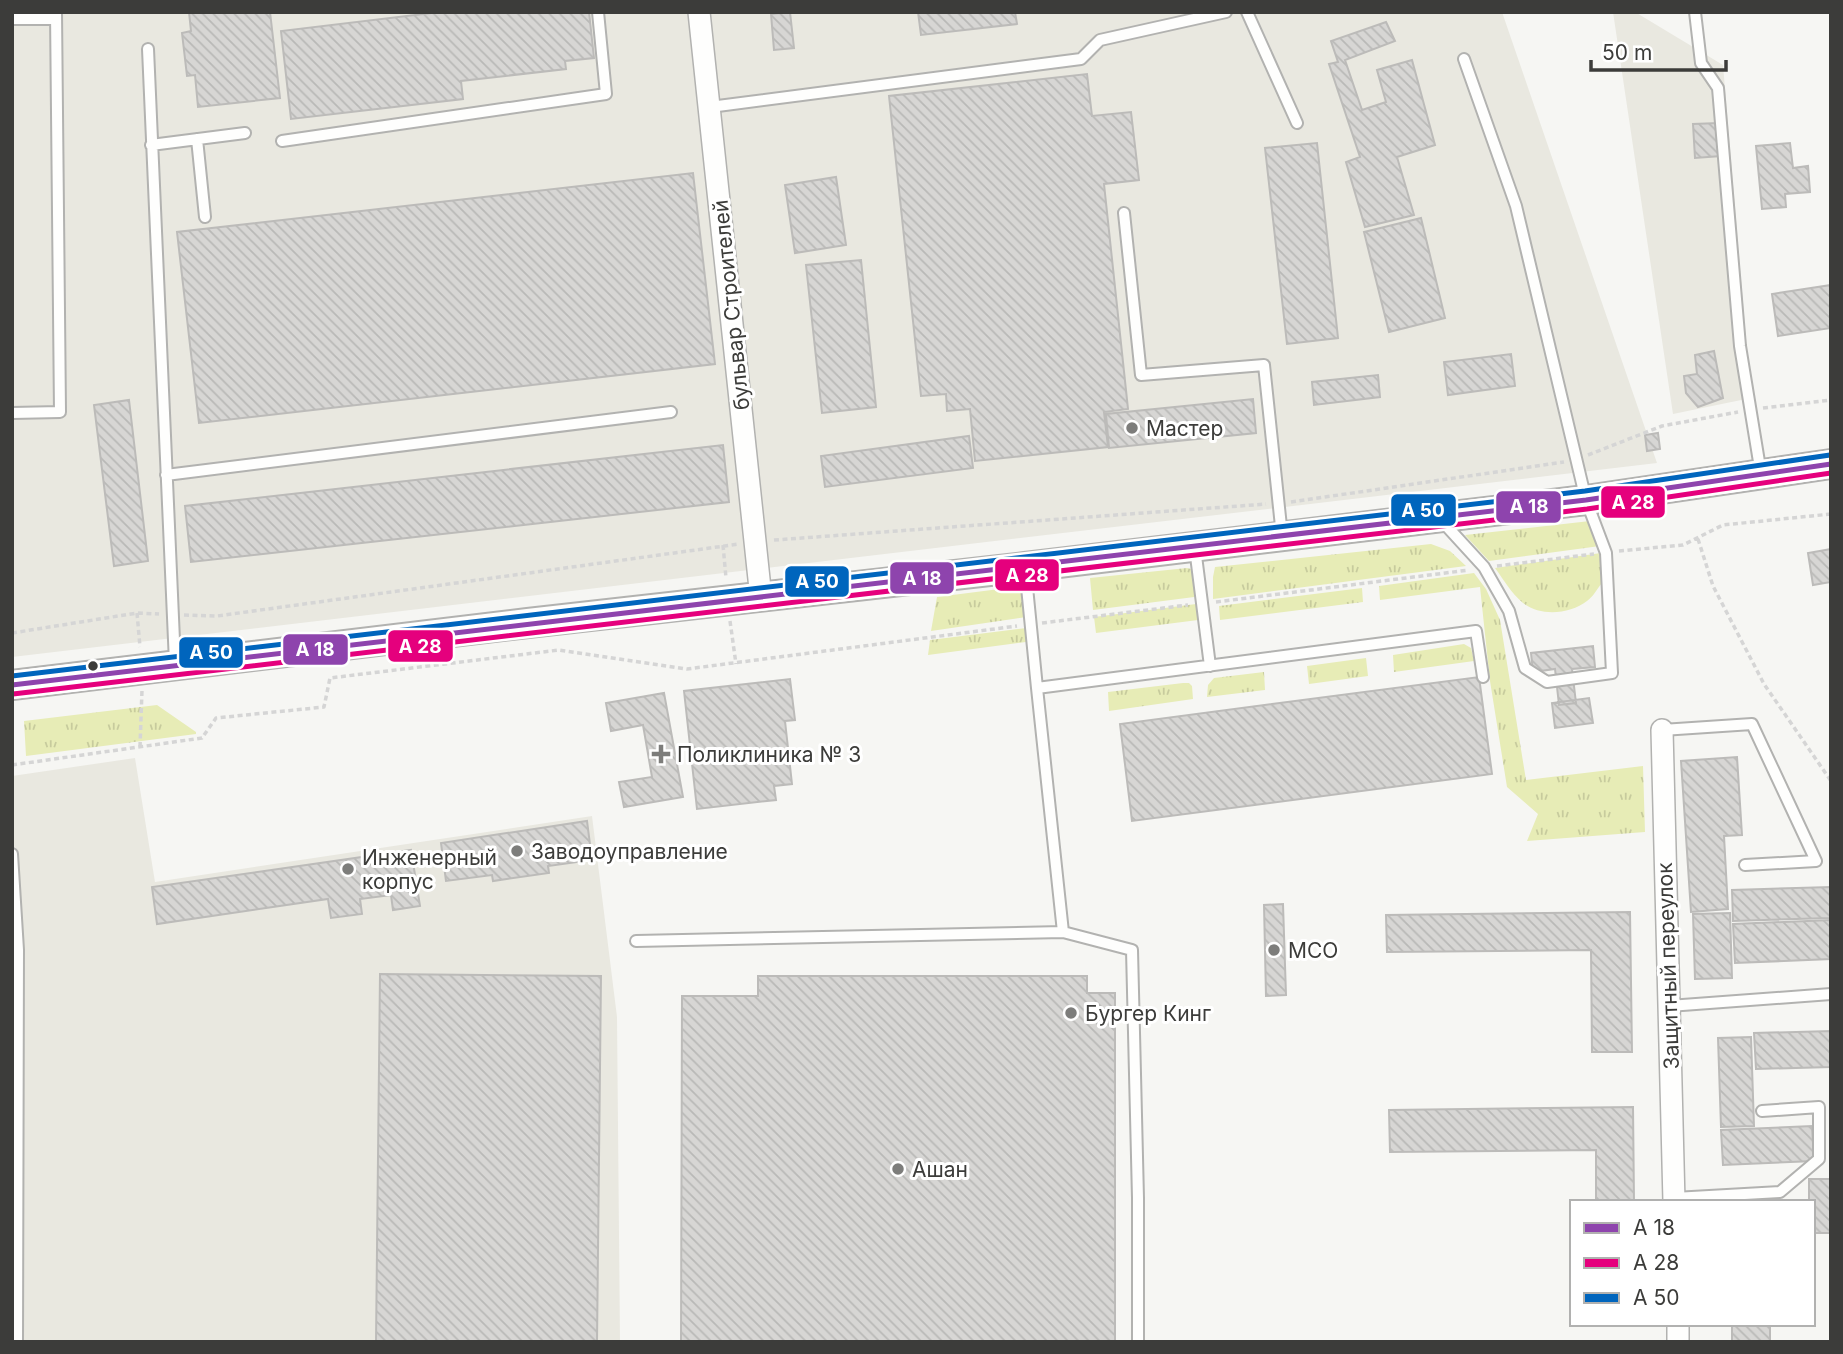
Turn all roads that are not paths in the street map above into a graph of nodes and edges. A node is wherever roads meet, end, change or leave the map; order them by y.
1 (598, 12) edge
2 (699, 12) edge
3 (1226, 12) edge
4 (1247, 12) edge
5 (1695, 12) edge
6 (56, 16) edge
7 (12, 19) edge
8 (148, 49) dead end
9 (1464, 59) dead end
10 (710, 107) junction
11 (1297, 123) dead end
12 (245, 134) dead end
13 (197, 139) junction
14 (282, 141) dead end
15 (151, 145) junction
16 (1124, 213) dead end
17 (205, 217) dead end
18 (671, 412) dead end
19 (12, 414) edge
20 (1831, 464) edge
21 (1761, 474) junction
22 (166, 475) junction
23 (1587, 500) junction
24 (1438, 517) junction
25 (1282, 537) junction
26 (1195, 546) junction
27 (1026, 567) junction
28 (761, 598) junction
29 (175, 666) junction
30 (1210, 666) junction
31 (1483, 677) dead end
32 (12, 685) edge
33 (1038, 688) junction
34 (1662, 730) joint
35 (12, 854) edge
36 (1745, 865) dead end
37 (1063, 932) junction
38 (636, 941) dead end
39 (1831, 994) edge
40 (1669, 1006) junction
41 (1825, 1106) edge
42 (1762, 1111) dead end
43 (1674, 1200) edge
44 (17, 1342) edge
45 (1138, 1342) edge

1 - 14 lane
2 - 10 street, бульвар Строителей
3 - 10 lane
4 - 11 lane
5 - 21 lane
6 - 7 lane
6 - 19 lane
8 - 15 lane
9 - 23 lane
10 - 28 street, бульвар Строителей
12 - 13 lane
13 - 15 lane
13 - 17 lane
15 - 22 lane
16 - 25 lane
18 - 22 lane
20 - 21 main road
21 - 23 main road
22 - 29 lane
23 - 24 main road
23 - 24 lane
24 - 25 main road
25 - 26 main road
26 - 27 main road
26 - 30 lane
27 - 28 main road
27 - 33 lane
28 - 29 main road
29 - 32 main road
30 - 31 lane
30 - 33 lane
33 - 37 lane
34 - 36 lane
34 - 40 street, Защитный переулок
35 - 44 lane
37 - 38 lane
37 - 45 lane
39 - 40 lane
40 - 43 street, Защитный переулок
41 - 42 lane
41 - 43 lane

